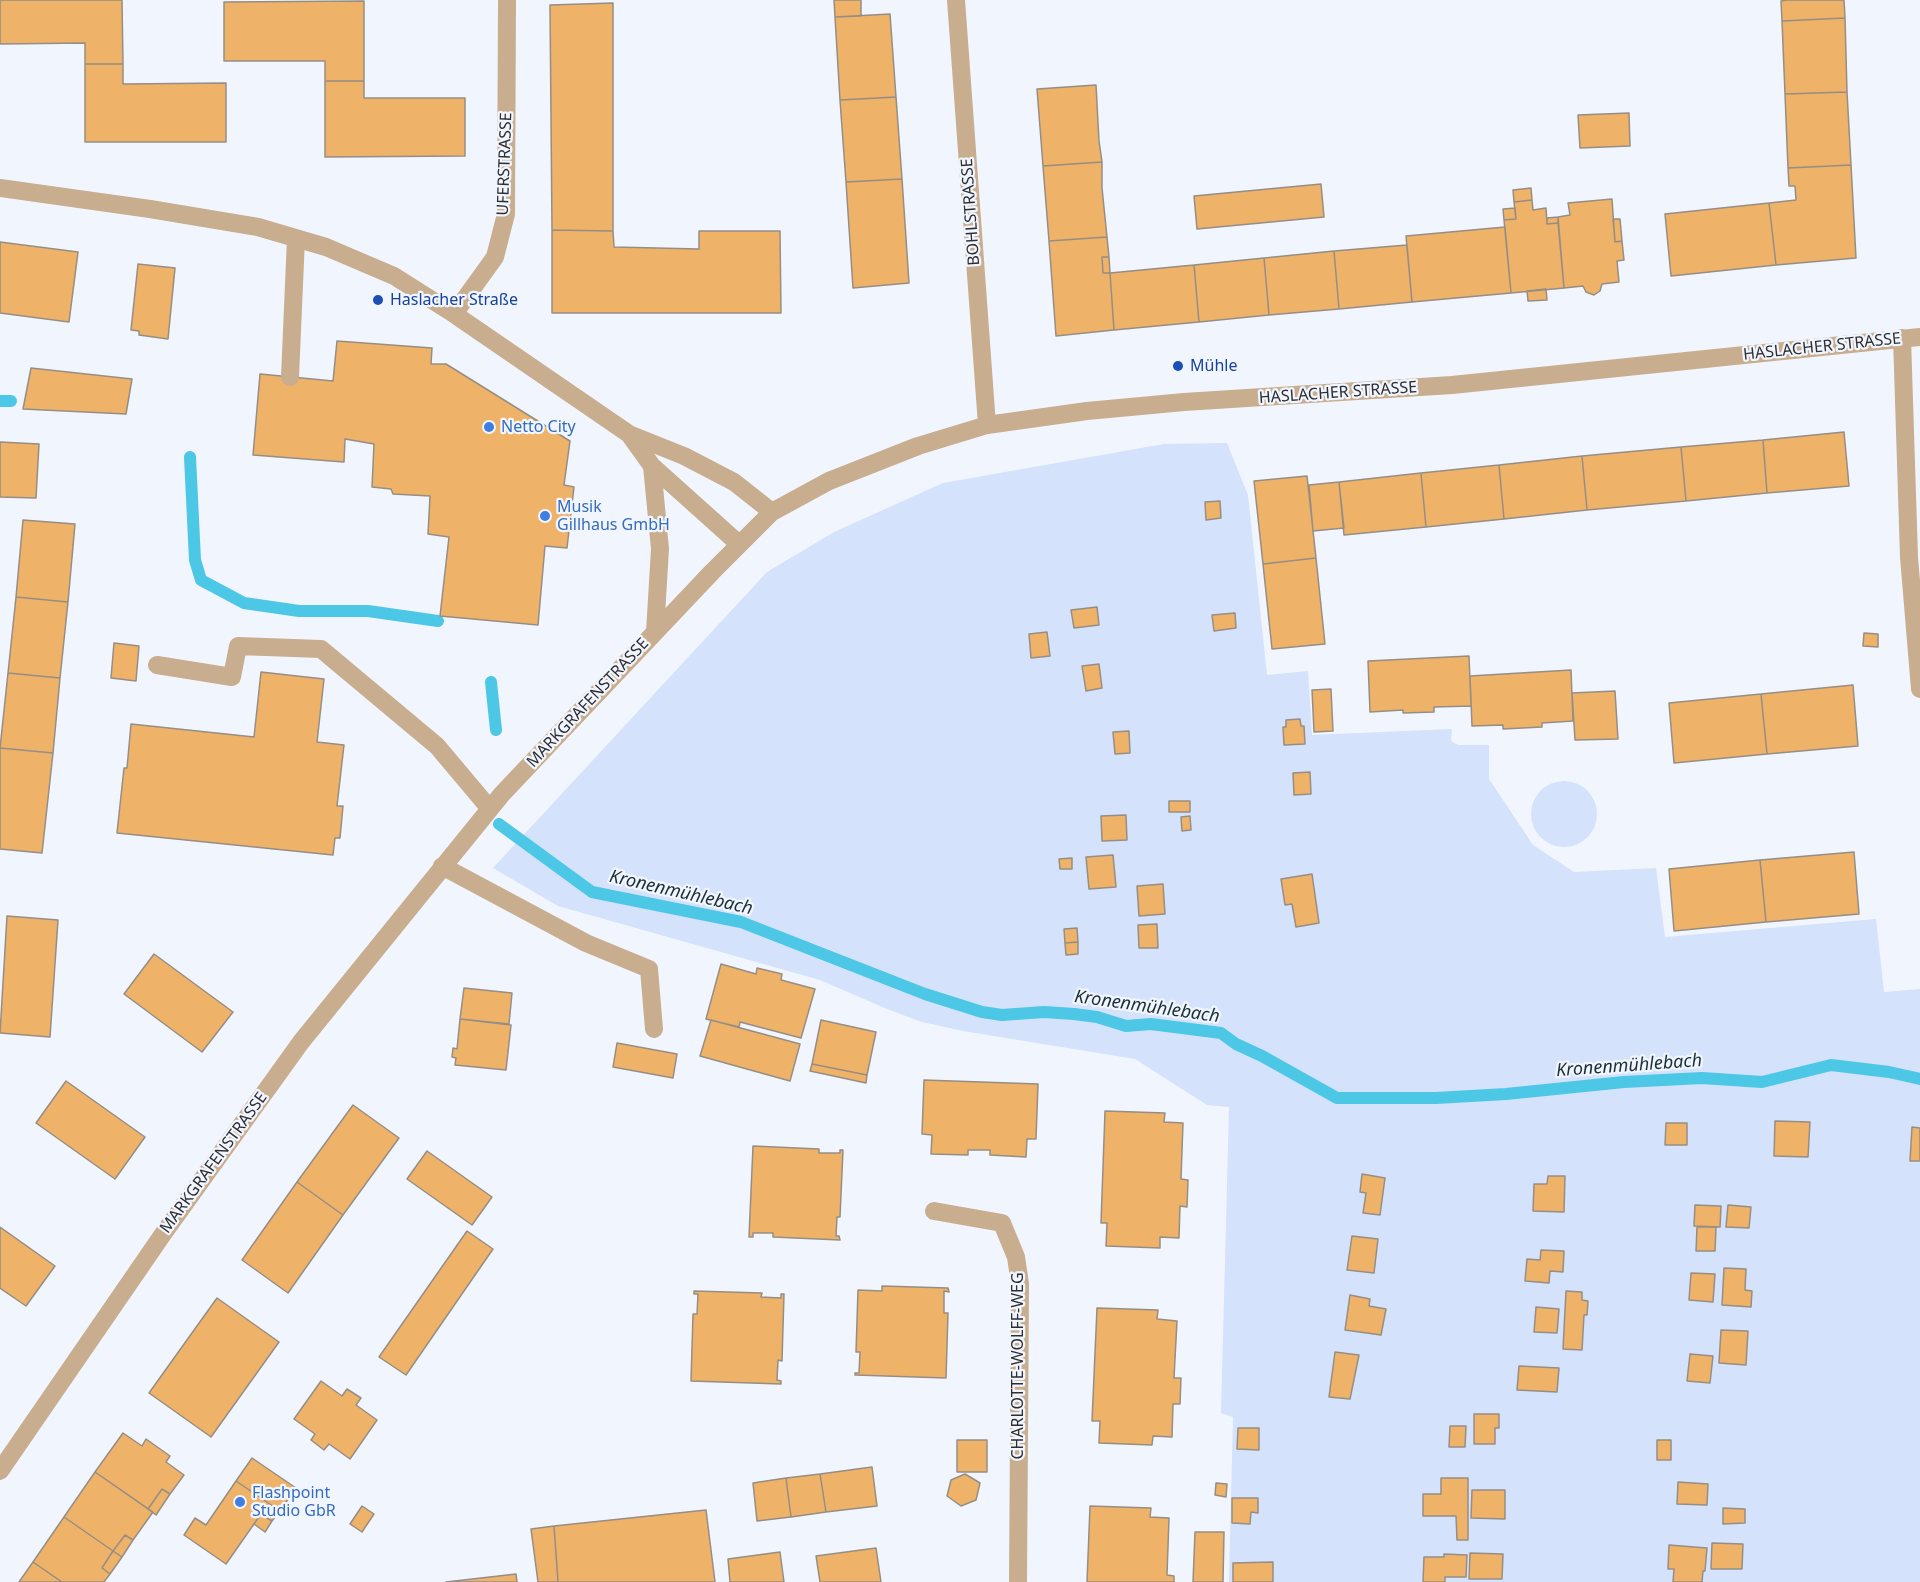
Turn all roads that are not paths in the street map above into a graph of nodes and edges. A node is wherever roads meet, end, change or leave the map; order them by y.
1 (507, 0) edge
2 (956, 0) edge
3 (0, 188) edge
4 (296, 238) junction
5 (454, 314) junction
6 (1911, 338) edge
7 (290, 377) dead end
8 (1912, 410) edge
9 (987, 425) junction
10 (629, 434) junction
11 (652, 466) junction
12 (772, 512) junction
13 (739, 544) junction
14 (1915, 557) edge
15 (655, 632) junction
16 (157, 665) dead end
17 (1920, 688) edge
18 (490, 809) junction
19 (442, 866) junction
20 (654, 1029) dead end
21 (934, 1211) dead end
22 (0, 1471) edge
23 (1018, 1582) edge

1 - 5 street, UFERSTRASSE
2 - 9 street, BOHLSTRASSE
3 - 4 street
4 - 5 street
4 - 7 street
5 - 10 street
6 - 8 street
6 - 9 street, HASLACHER STRASSE
8 - 14 street
9 - 12 street, HASLACHER STRASSE
10 - 11 street
10 - 12 street
11 - 13 street
11 - 15 street
12 - 13 street, HASLACHER STRASSE
13 - 15 street, MARKGRAFENSTRASSE
14 - 17 street
15 - 18 street, MARKGRAFENSTRASSE
16 - 18 street
18 - 19 street, MARKGRAFENSTRASSE
19 - 20 street
19 - 22 street, MARKGRAFENSTRASSE
21 - 23 street, CHARLOTTE-WOLFF-WEG

